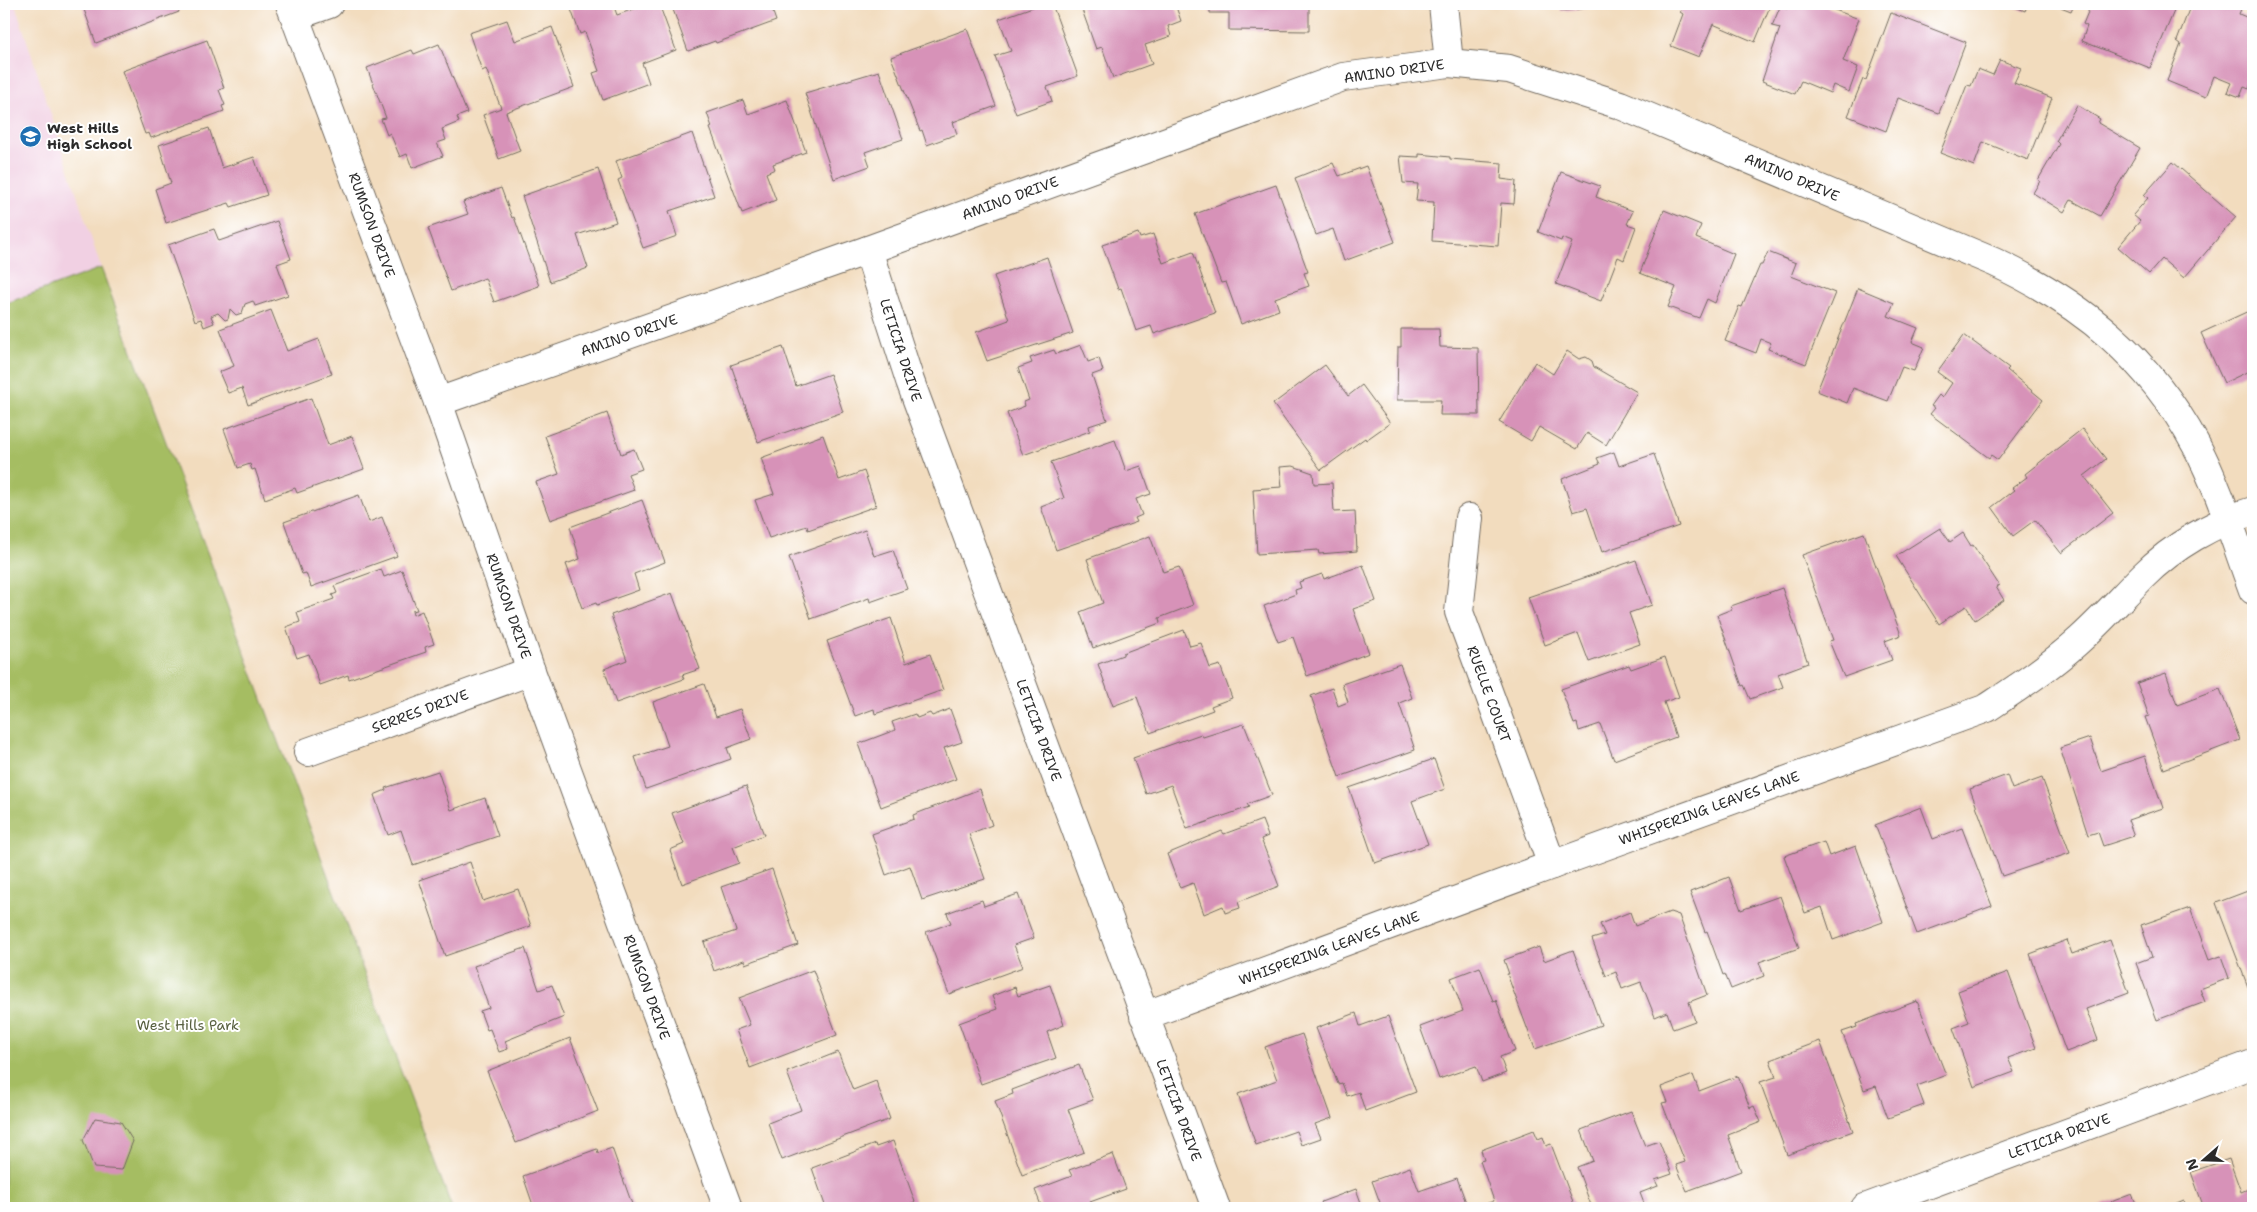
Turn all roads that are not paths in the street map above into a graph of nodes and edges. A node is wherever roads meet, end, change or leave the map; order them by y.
1 (328, 4) edge
2 (1443, 4) edge
3 (293, 10) edge
4 (1449, 63) junction
5 (868, 250) junction
6 (438, 402) junction
7 (2253, 511) edge
8 (1469, 518) dead end
9 (2226, 519) junction
10 (2253, 590) edge
11 (531, 671) junction
12 (308, 752) dead end
13 (1552, 865) junction
14 (1144, 1016) junction
15 (2253, 1064) edge
16 (728, 1208) edge
17 (1216, 1208) edge
18 (1865, 1208) edge

1 - 3 street
2 - 4 street
3 - 6 street, RUMSON DRIVE
4 - 5 street, AMINO DRIVE
4 - 9 street, AMINO DRIVE
5 - 6 street, AMINO DRIVE
5 - 14 street, LETICIA DRIVE
6 - 11 street, RUMSON DRIVE
7 - 9 street, WHISPERING LEAVES LANE
8 - 13 street, RUELLE COURT
9 - 10 street, AMINO DRIVE
9 - 13 street, WHISPERING LEAVES LANE
11 - 12 street, SERRES DRIVE
11 - 16 street, RUMSON DRIVE
13 - 14 street, WHISPERING LEAVES LANE
14 - 17 street, LETICIA DRIVE
15 - 18 street, LETICIA DRIVE

